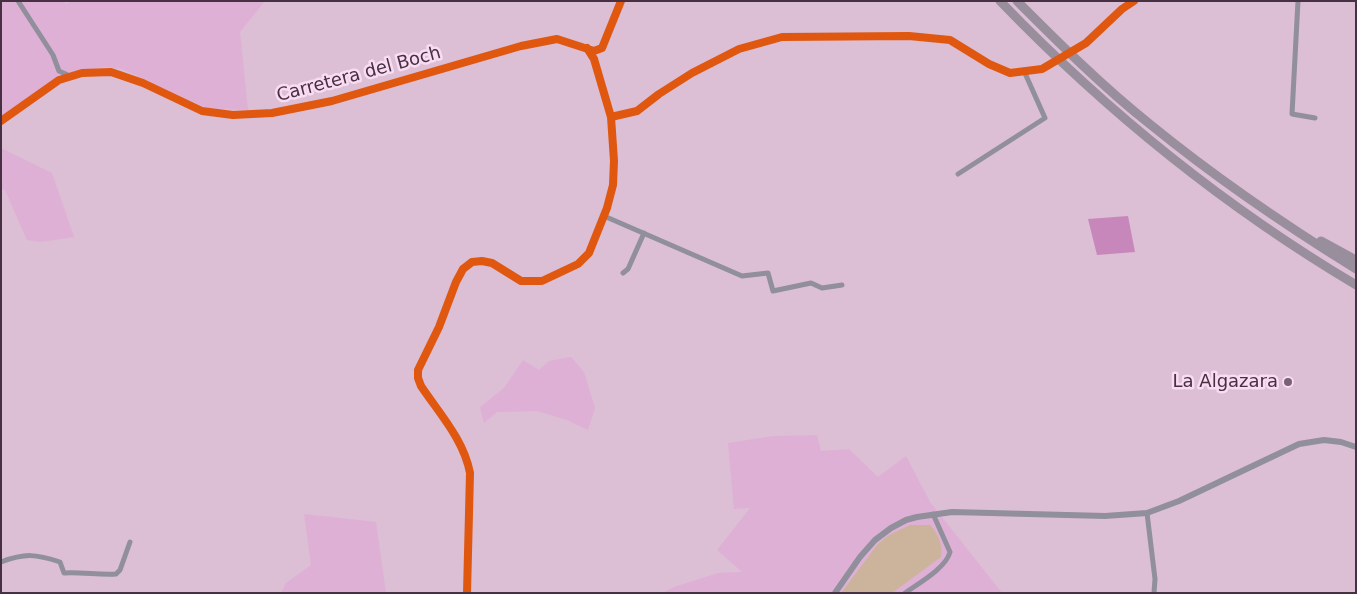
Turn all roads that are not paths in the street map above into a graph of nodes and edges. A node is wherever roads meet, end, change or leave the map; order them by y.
1 (18, 1) edge
2 (621, 1) edge
3 (1000, 1) edge
4 (1017, 1) edge
5 (1134, 1) edge
6 (1298, 1) edge
7 (1081, 47) tunnel mouth
8 (586, 48) junction
9 (1048, 65) tunnel mouth
10 (1024, 71) junction
11 (70, 77) junction
12 (611, 117) junction
13 (1315, 118) dead end
14 (1, 121) edge
15 (958, 174) dead end
16 (604, 216) junction
17 (644, 233) junction
18 (1306, 238) junction
19 (1356, 260) edge
20 (1356, 269) edge
21 (623, 273) dead end
22 (842, 285) dead end
23 (1356, 285) edge
24 (1356, 447) edge
25 (1147, 513) junction
26 (933, 514) junction
27 (130, 542) dead end
28 (1, 562) edge
29 (467, 593) edge
30 (836, 593) edge
31 (905, 593) edge
32 (1154, 593) edge

1 - 11 street
2 - 8 street
3 - 23 highway
4 - 18 highway
5 - 7 street
6 - 13 street
8 - 11 street, Carretera del Boch
8 - 12 street
9 - 10 street
10 - 12 street
10 - 15 street
11 - 14 street, Carretera del Boch
12 - 16 street
16 - 17 street
16 - 29 street
17 - 21 street
17 - 22 street
18 - 19 highway
18 - 20 highway
24 - 25 street
25 - 26 street
25 - 32 street
26 - 30 street
26 - 31 street
27 - 28 street

